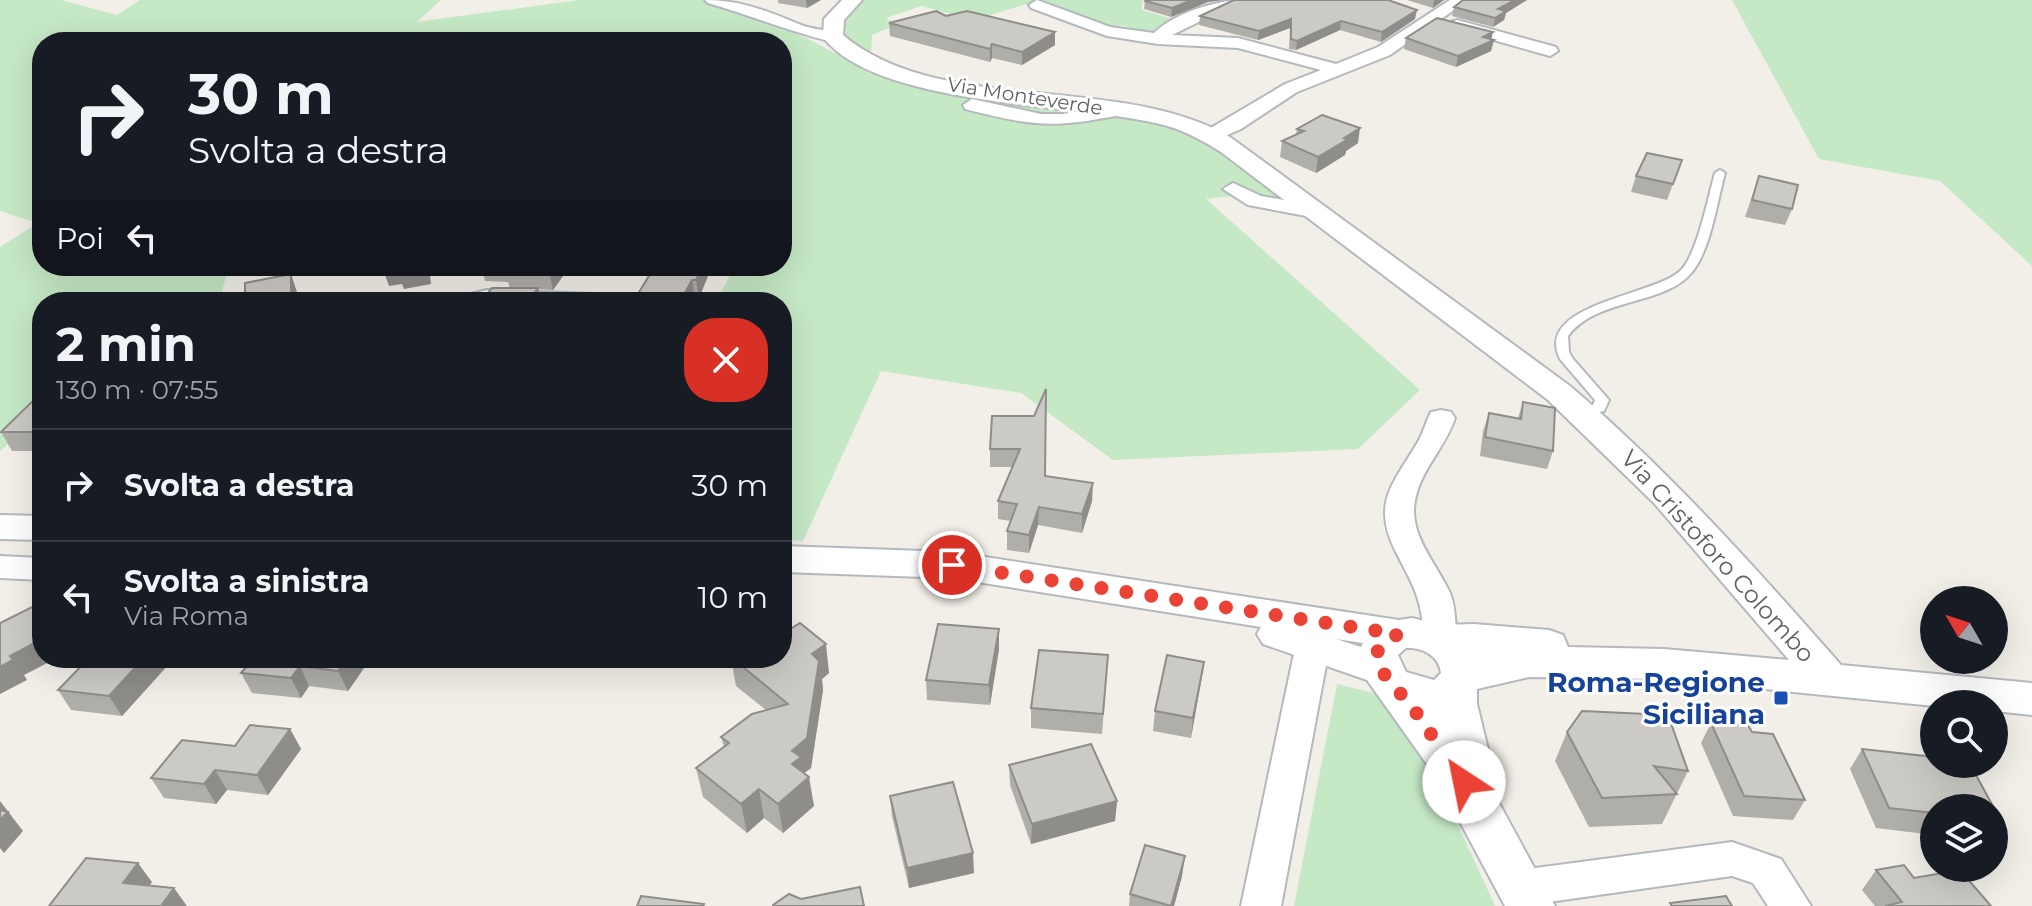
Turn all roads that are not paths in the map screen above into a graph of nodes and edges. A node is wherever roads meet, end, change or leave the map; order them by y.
1 (713, 0) edge
2 (1236, 0) edge
3 (1460, 0) edge
4 (851, 2) edge
5 (1037, 5) dead end
6 (1407, 9) edge
7 (1434, 18) junction
8 (833, 37) junction
9 (1158, 39) junction
10 (1550, 51) dead end
11 (1337, 70) junction
12 (972, 105) dead end
13 (1118, 110) junction
14 (1216, 139) junction
15 (1720, 173) dead end
16 (1233, 189) dead end
17 (1317, 212) junction
18 (1441, 418) dead end
19 (1593, 422) junction
20 (0, 527) edge
21 (32, 528) edge
22 (792, 559) edge
23 (827, 561) junction
24 (0, 567) edge
25 (32, 569) edge
26 (1313, 644) junction
27 (1409, 653) junction
28 (1664, 664) junction
29 (1830, 681) junction
30 (1459, 683) junction
31 (2032, 699) edge
32 (1478, 802) junction
33 (1526, 897) edge
34 (1261, 906) edge
35 (1791, 906) edge

1 - 8 street
2 - 9 street
3 - 7 street
4 - 8 street
5 - 9 street
6 - 7 street
7 - 10 street
7 - 11 street
8 - 13 street, Via Monteverde
9 - 11 street
11 - 14 street
12 - 13 street
13 - 14 street, Via Monteverde
14 - 17 street
15 - 19 lane
16 - 17 street
17 - 19 street, Via Cristoforo Colombo
18 - 27 street
19 - 29 street, Via Cristoforo Colombo
20 - 21 street
22 - 23 street
23 - 26 street
23 - 27 street
24 - 25 street
26 - 27 street
26 - 34 street
27 - 28 street
27 - 30 street
27 - 30 street
27 - 32 street
28 - 29 street
28 - 30 street
29 - 31 street
30 - 32 street
32 - 33 street
33 - 35 street

